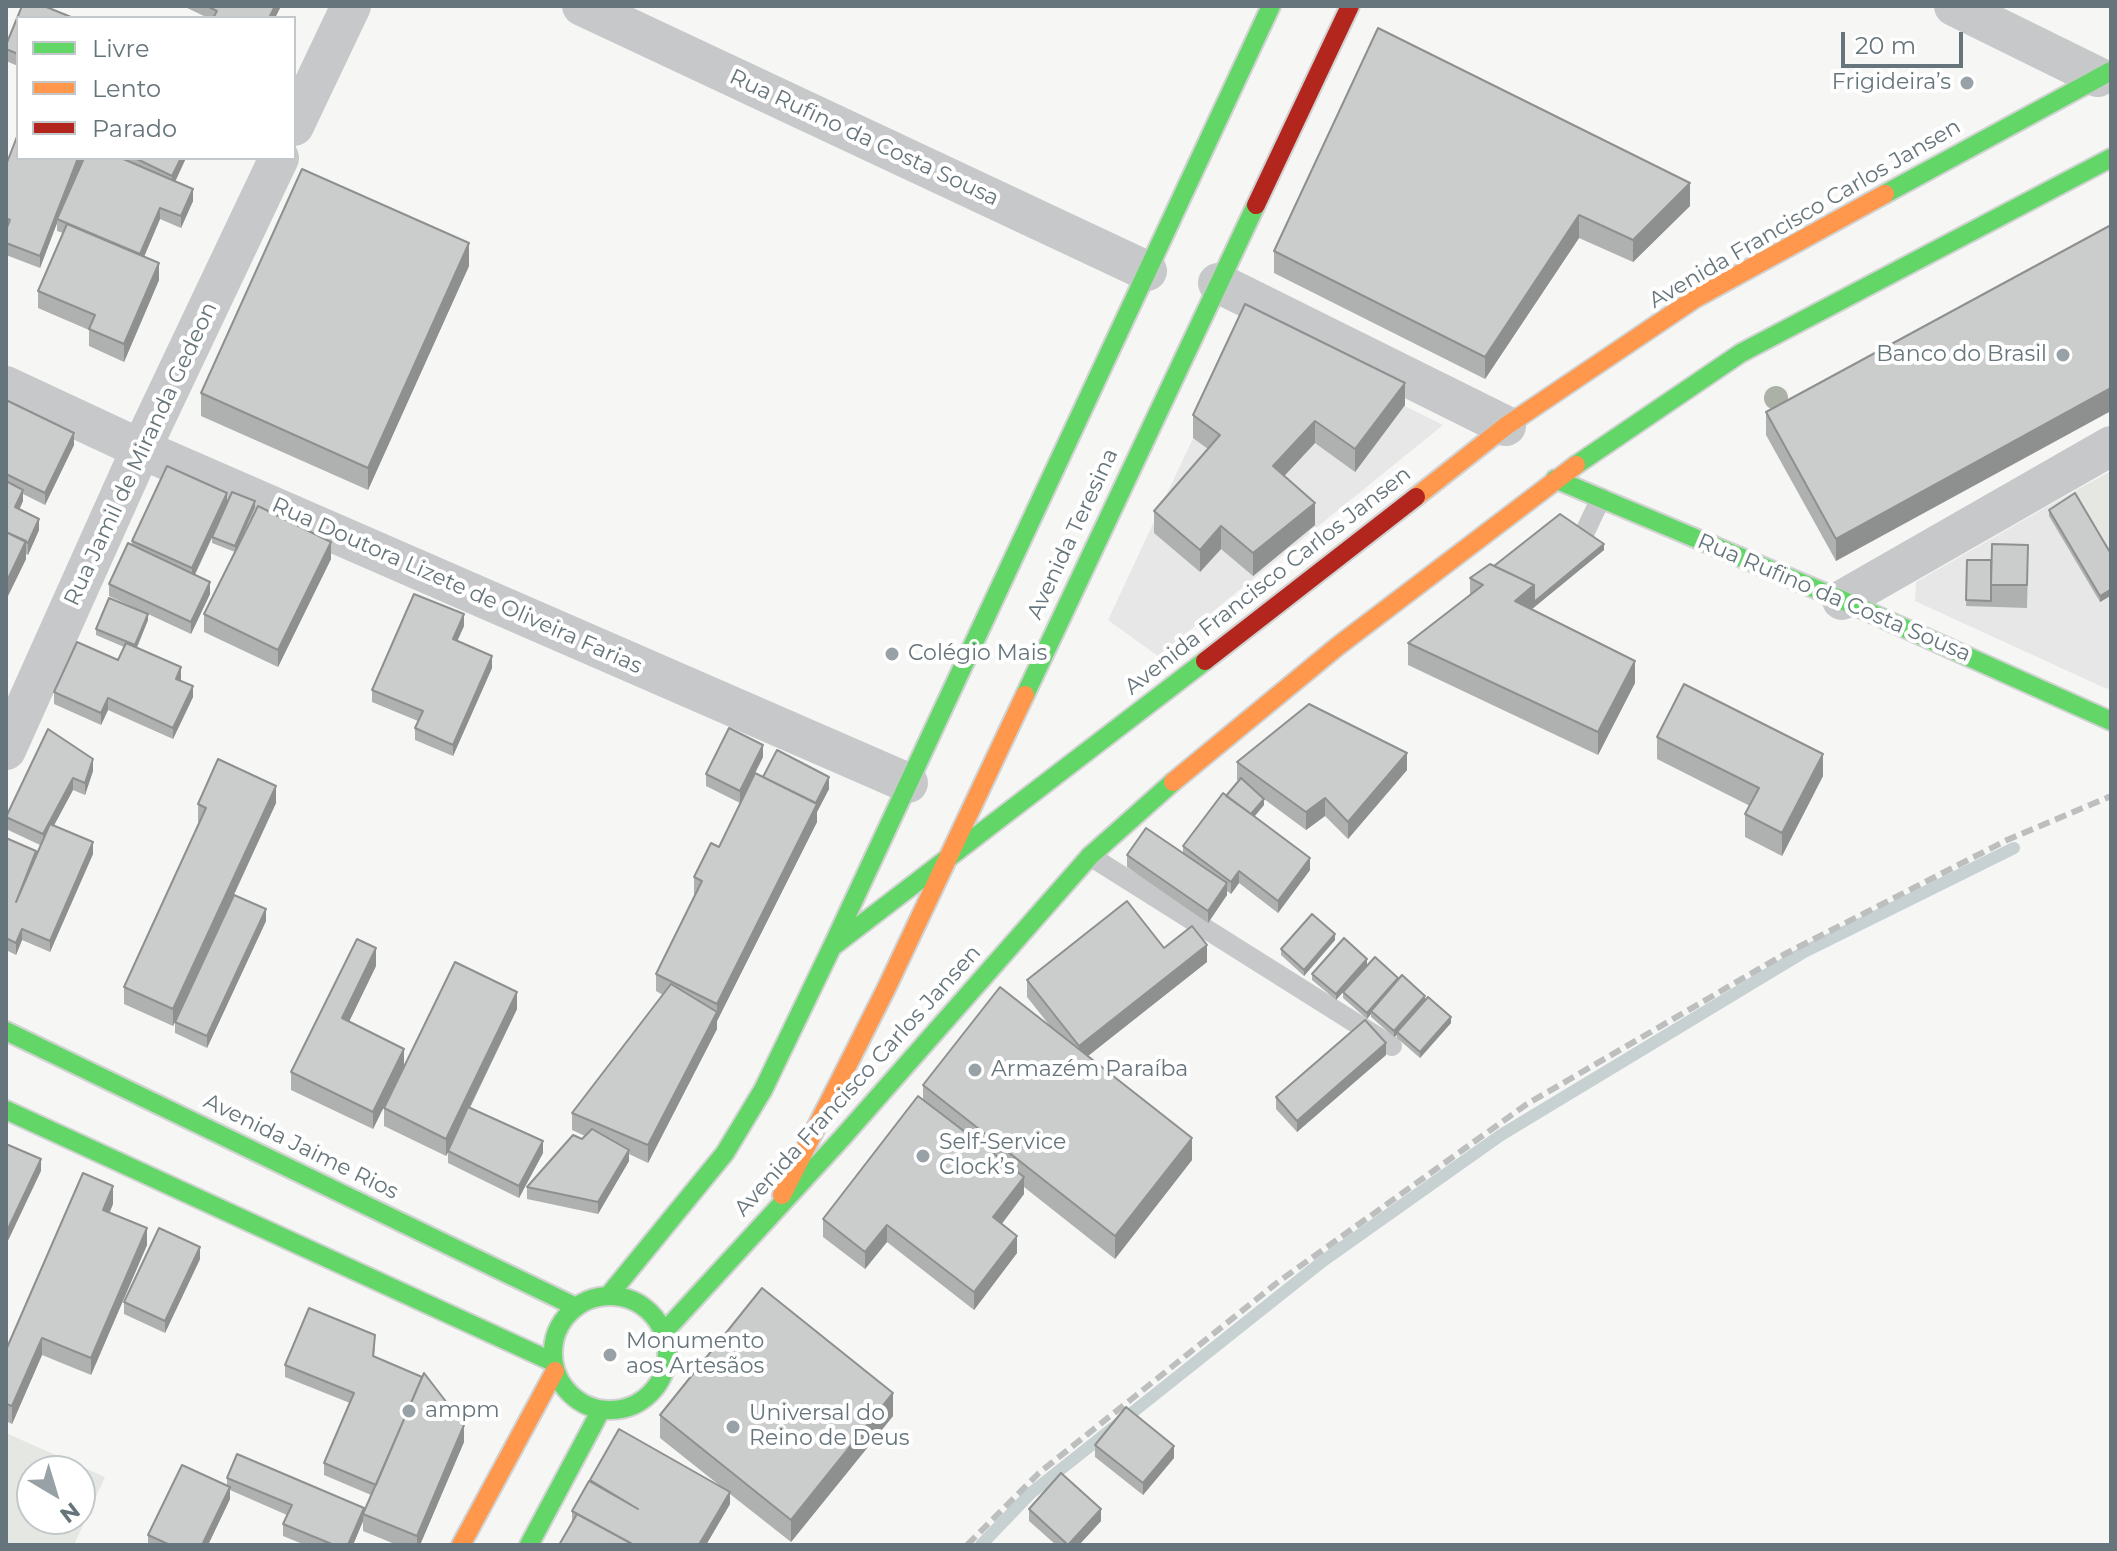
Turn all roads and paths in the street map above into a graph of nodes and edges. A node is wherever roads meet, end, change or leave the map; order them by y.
1 (351, 6) edge
2 (582, 6) edge
3 (1271, 6) edge
4 (1350, 6) edge
5 (1954, 6) edge
6 (2105, 74) edge
7 (296, 122) edge
8 (2111, 158) edge
9 (278, 160) edge
10 (1147, 271) junction
11 (1218, 283) junction
12 (6, 386) edge
13 (1506, 426) junction
14 (2111, 446) edge
15 (141, 449) junction
16 (1555, 479) junction
17 (1601, 498) junction
18 (1583, 536) edge
19 (1468, 546) junction
20 (1492, 558) dead end
21 (1842, 600) junction
22 (2111, 721) edge
23 (6, 750) edge
24 (908, 783) junction
25 (1090, 856) junction
26 (947, 860) junction
27 (832, 947) junction
28 (6, 1031) edge
29 (1392, 1046) dead end
30 (6, 1110) edge
31 (774, 1211) junction
32 (609, 1295) junction
33 (576, 1307) junction
34 (664, 1332) junction
35 (554, 1366) junction
36 (601, 1410) junction
37 (461, 1545) edge
38 (529, 1545) edge

1 - 7 street
2 - 10 street, Rua Rufino da Costa Sousa
3 - 10 main road, Avenida Teresina
4 - 11 main road, Avenida Teresina
5 - 6 street
6 - 13 main road, Avenida Francisco Carlos Jansen
8 - 16 main road, Avenida Francisco Carlos Jansen
9 - 15 street, Rua Jamil de Miranda Gedeon
10 - 24 main road, Avenida Teresina
11 - 13 street
11 - 26 main road, Avenida Teresina
12 - 15 street, Rua Doutora Lizete de Oliveira Farias
13 - 26 main road, Avenida Francisco Carlos Jansen
14 - 21 street
15 - 23 street, Rua Jamil de Miranda Gedeon
15 - 24 street, Rua Doutora Lizete de Oliveira Farias
16 - 17 main road, Rua Rufino da Costa Sousa
16 - 19 main road, Avenida Francisco Carlos Jansen
17 - 18 lane
17 - 21 main road, Rua Rufino da Costa Sousa
19 - 20 lane
19 - 25 main road, Avenida Francisco Carlos Jansen
21 - 22 main road, Rua Rufino da Costa Sousa
24 - 27 main road, Avenida Teresina
25 - 29 lane
25 - 31 main road, Avenida Francisco Carlos Jansen
26 - 27 main road, Avenida Francisco Carlos Jansen
26 - 31 main road, Avenida Teresina
27 - 32 main road, Avenida Francisco Carlos Jansen
28 - 33 main road, Avenida Jaime Rios
30 - 35 main road
31 - 34 main road, Avenida Francisco Carlos Jansen
32 - 33 main road
32 - 34 main road
33 - 35 main road
34 - 36 main road
35 - 36 main road
35 - 37 main road
36 - 38 main road

